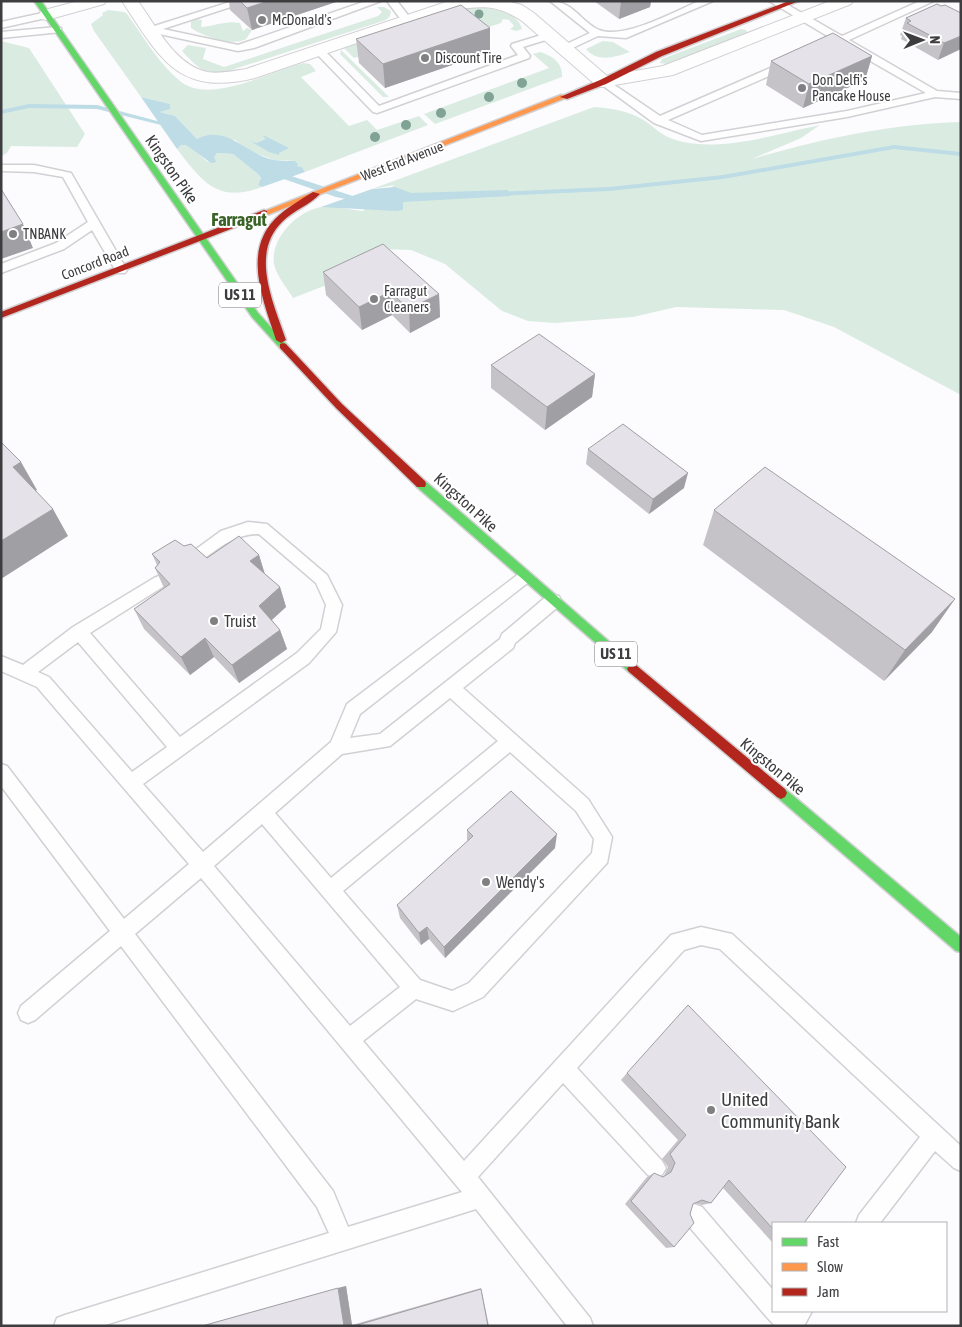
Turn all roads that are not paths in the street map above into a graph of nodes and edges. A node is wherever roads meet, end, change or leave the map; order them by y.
1 (98, 1) edge
2 (130, 1) edge
3 (214, 1) edge
4 (244, 1) edge
5 (355, 1) edge
6 (376, 1) edge
7 (392, 1) edge
8 (480, 1) edge
9 (486, 1) edge
10 (796, 1) edge
11 (845, 1) edge
12 (560, 2) edge
13 (702, 2) edge
14 (778, 4) edge
15 (928, 4) edge
16 (42, 8) edge
17 (347, 12) junction
18 (803, 18) junction
19 (406, 19) junction
20 (1, 26) edge
21 (304, 28) joint
22 (150, 29) junction
23 (57, 30) junction
24 (597, 33) junction
25 (1, 35) edge
26 (548, 36) junction
27 (840, 41) junction
28 (564, 49) junction
29 (318, 50) junction
30 (813, 53) edge
31 (794, 61) edge
32 (603, 82) junction
33 (961, 87) edge
34 (939, 95) junction
35 (961, 96) edge
36 (658, 121) junction
37 (1, 168) edge
38 (310, 197) junction
39 (94, 223) junction
40 (200, 239) junction
41 (1, 269) edge
42 (120, 270) junction
43 (1, 315) edge
44 (284, 349) junction
45 (194, 558) edge
46 (525, 577) junction
47 (159, 582) edge
48 (553, 601) junction
49 (79, 632) junction
50 (1, 663) edge
51 (25, 673) junction
52 (451, 688) junction
53 (511, 741) junction
54 (338, 747) junction
55 (179, 748) junction
56 (1, 772) edge
57 (131, 783) junction
58 (263, 812) junction
59 (202, 864) junction
60 (332, 889) junction
61 (123, 932) junction
62 (961, 946) edge
63 (414, 988) junction
64 (28, 1013) dead end
65 (349, 1040) junction
66 (563, 1068) junction
67 (934, 1136) junction
68 (961, 1161) edge
69 (655, 1168) dead end
70 (464, 1177) junction
71 (480, 1197) junction
72 (694, 1214) edge
73 (868, 1222) edge
74 (343, 1240) junction
75 (772, 1306) edge
76 (778, 1312) edge
77 (800, 1312) edge
78 (65, 1326) edge
79 (582, 1326) edge
80 (790, 1326) edge

1 - 16 street
2 - 22 street
3 - 22 lane
4 - 22 lane
5 - 17 lane
6 - 17 lane
7 - 19 lane
8 - 19 street
9 - 26 street
10 - 14 main road, West End Avenue
11 - 18 street, West End Avenue
12 - 24 lane
13 - 24 lane
14 - 18 lane
14 - 32 main road, West End Avenue
15 - 27 lane
16 - 20 lane
16 - 23 main road, Kingston Pike / US 11
17 - 21 lane
18 - 27 lane
18 - 32 street, West End Avenue
19 - 29 street
21 - 22 lane
22 - 29 street
23 - 25 lane
23 - 40 main road, Kingston Pike / US 11
24 - 28 lane
26 - 28 street
26 - 29 lane
27 - 30 lane
27 - 34 lane
28 - 32 street
31 - 36 lane
32 - 36 lane
32 - 38 main road, West End Avenue
33 - 34 lane
34 - 35 lane
34 - 36 lane
37 - 39 lane
38 - 40 main road, West End Avenue
38 - 44 main road
39 - 41 lane
39 - 42 lane
40 - 42 main road, Concord Road
40 - 44 main road, Kingston Pike / US 11
42 - 43 main road, Concord Road
44 - 46 main road, Kingston Pike / US 11
45 - 55 lane
46 - 48 main road, Kingston Pike / US 11
46 - 54 lane
47 - 49 lane
48 - 52 lane
48 - 62 main road, Kingston Pike / US 11
49 - 51 lane
49 - 55 lane
50 - 51 lane
51 - 57 lane
52 - 53 lane
52 - 54 lane
53 - 60 lane
53 - 63 lane
54 - 58 lane
55 - 57 lane
56 - 61 lane
57 - 59 lane
58 - 59 lane
58 - 60 lane
59 - 61 lane
59 - 65 lane
60 - 63 lane
61 - 64 lane
61 - 74 lane
63 - 65 lane
65 - 70 lane
66 - 67 lane
66 - 69 lane
66 - 70 lane
67 - 68 lane
67 - 73 lane
70 - 71 lane
71 - 74 lane
71 - 79 lane
72 - 75 lane
74 - 78 lane
76 - 80 lane
77 - 80 lane

